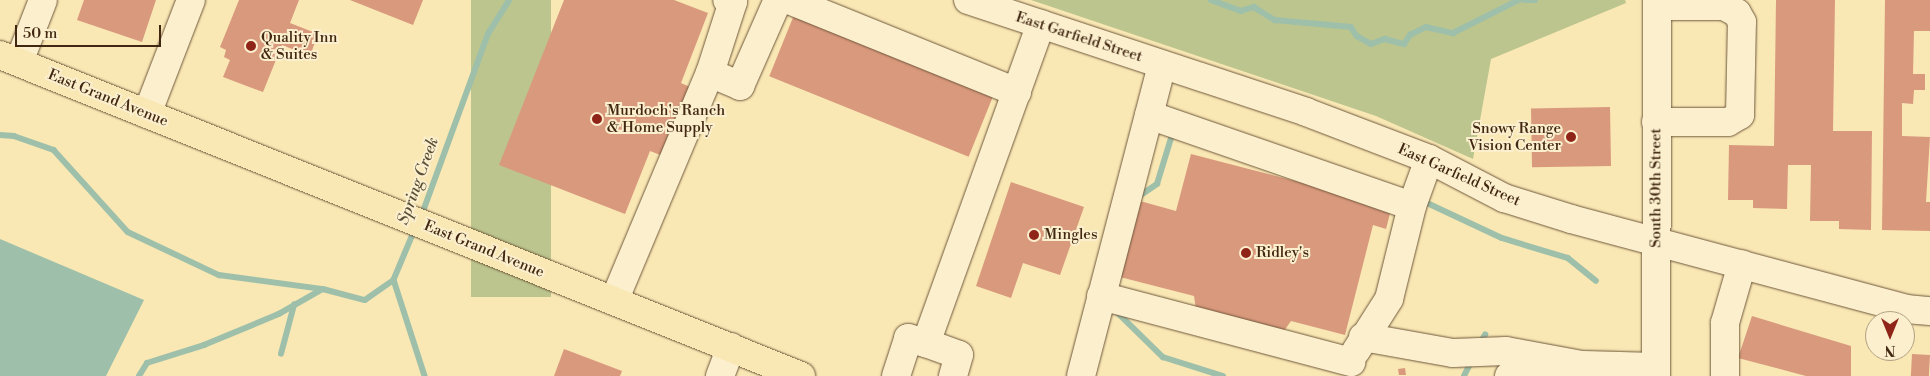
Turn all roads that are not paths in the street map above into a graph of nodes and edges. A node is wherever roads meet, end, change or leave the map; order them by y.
1 (43, 0) edge
2 (191, 0) edge
3 (727, 0) edge
4 (778, 0) edge
5 (789, 0) edge
6 (968, 0) edge
7 (1657, 3) edge
8 (1041, 24) junction
9 (9, 58) edge
10 (1162, 65) junction
11 (710, 73) junction
12 (1017, 92) junction
13 (147, 114) junction
14 (1149, 114) junction
15 (1656, 122) junction
16 (1429, 159) junction
17 (1412, 206) junction
18 (1656, 241) junction
19 (1742, 264) junction
20 (1100, 296) junction
21 (614, 301) junction
22 (1930, 311) edge
23 (1363, 338) junction
24 (926, 343) junction
25 (731, 347) junction
26 (1349, 369) edge
27 (1656, 372) edge
28 (720, 376) edge
29 (801, 376) edge
30 (896, 376) edge
31 (953, 376) edge
32 (1081, 376) edge
33 (1509, 376) edge
34 (1551, 376) edge
35 (1725, 376) edge

1 - 9 street
2 - 13 street
3 - 11 street
4 - 11 street
5 - 12 street
6 - 8 street, East Garfield Street
7 - 15 street, South 30th Street
7 - 15 street
8 - 10 street, East Garfield Street
8 - 12 street
9 - 13 main road, East Grand Avenue
10 - 14 street
10 - 16 street, East Garfield Street
11 - 21 street
12 - 24 street
13 - 21 main road, East Grand Avenue
14 - 17 street
14 - 20 street
15 - 18 street, South 30th Street
16 - 17 street
16 - 18 street, East Garfield Street
17 - 23 street
18 - 19 street, East Garfield Street
18 - 27 street, South 30th Street
19 - 22 street, East Garfield Street
19 - 35 street
20 - 26 street
20 - 32 street
21 - 25 main road, East Grand Avenue
23 - 26 street
23 - 27 street
24 - 30 street
24 - 31 street
25 - 28 street
25 - 29 main road, East Grand Avenue
33 - 34 street

